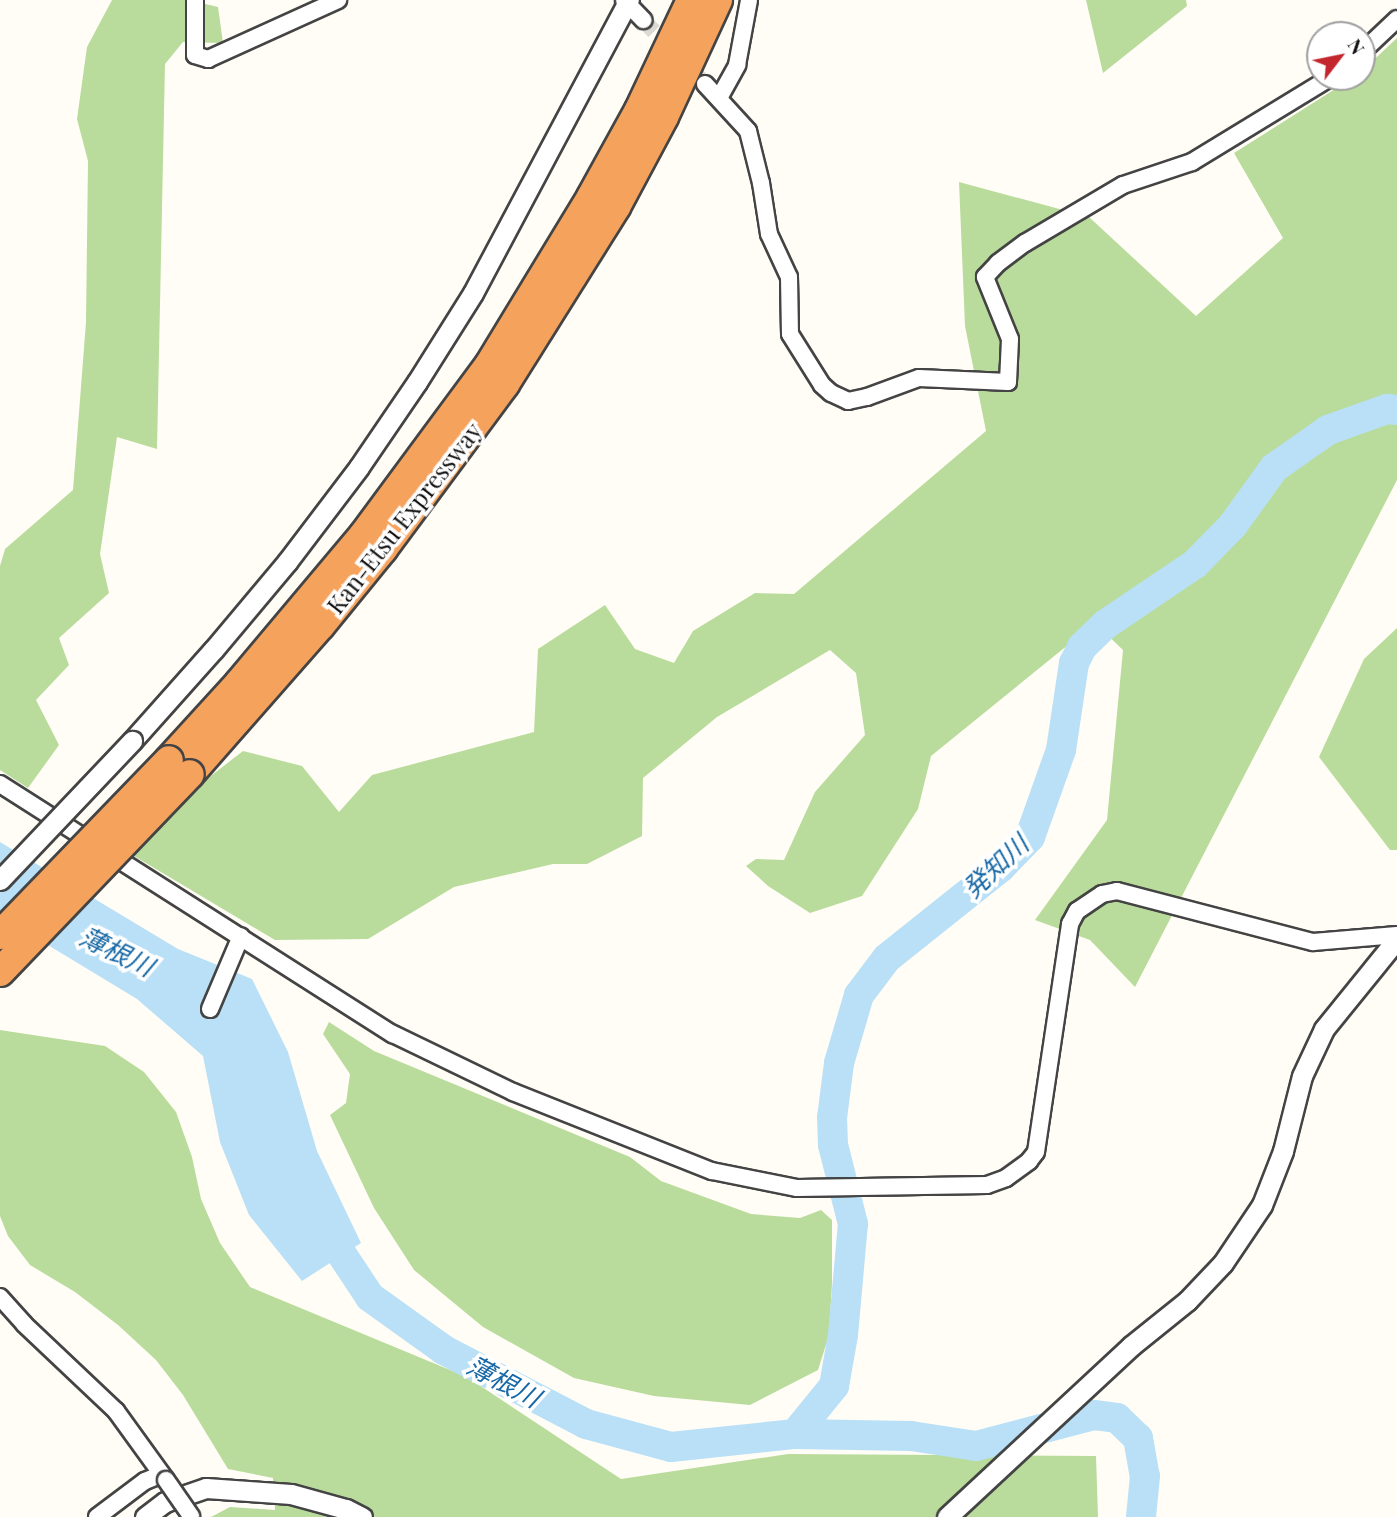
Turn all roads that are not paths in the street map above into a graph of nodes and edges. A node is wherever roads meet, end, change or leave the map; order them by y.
1 (195, 0) edge
2 (338, 0) edge
3 (691, 0) edge
4 (718, 0) edge
5 (749, 0) edge
6 (627, 1) edge
7 (1397, 19) edge
8 (643, 20) tunnel mouth
9 (1376, 39) edge
10 (705, 84) tunnel mouth
11 (1308, 91) edge
12 (719, 98) junction
13 (179, 767) junction
14 (0, 784) edge
15 (0, 880) edge
16 (0, 935) edge
17 (241, 936) junction
18 (1397, 937) edge
19 (0, 972) edge
20 (210, 1009) dead end
21 (0, 1297) edge
22 (164, 1477) junction
23 (97, 1517) edge
24 (145, 1517) edge
25 (191, 1517) edge
26 (362, 1517) edge
27 (947, 1517) edge

1 - 2 street
3 - 13 highway, Kan-Etsu Expressway
4 - 13 highway, Kan-Etsu Expressway
5 - 12 street
6 - 8 street
6 - 15 street, bridge
7 - 9 street
10 - 12 street
11 - 12 street
13 - 16 highway, Kan-Etsu Expressway, bridge
13 - 19 highway, Kan-Etsu Expressway, bridge
14 - 17 street
17 - 18 street
17 - 20 street
18 - 27 street
21 - 22 street
22 - 23 street
22 - 25 street, bridge
24 - 26 street

